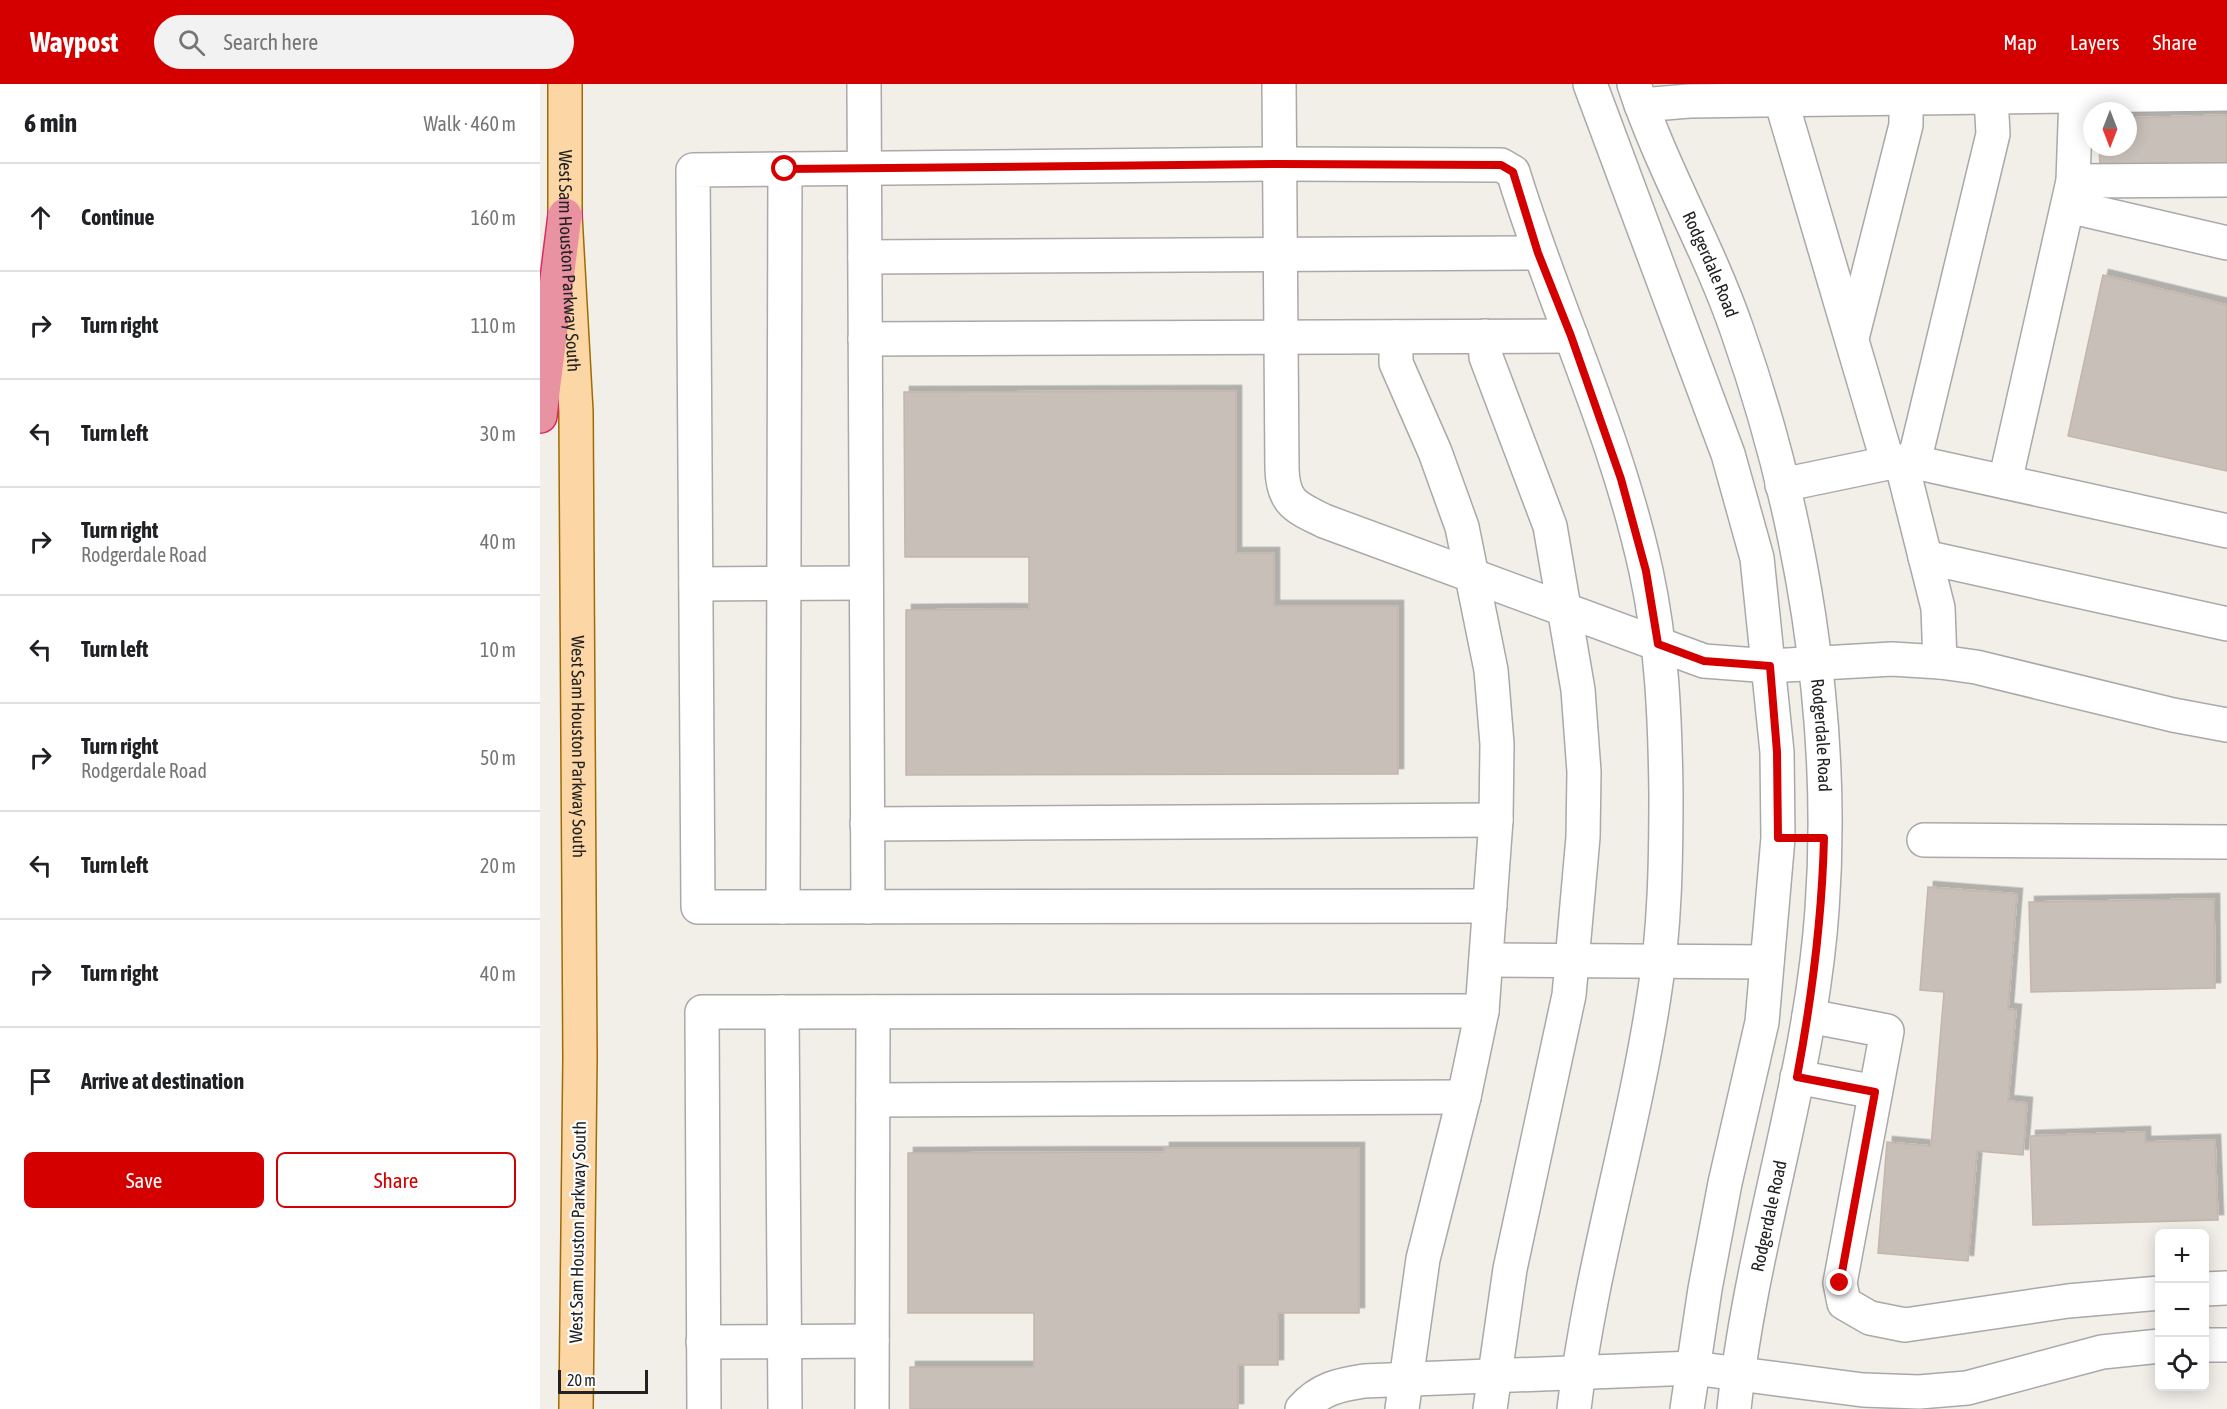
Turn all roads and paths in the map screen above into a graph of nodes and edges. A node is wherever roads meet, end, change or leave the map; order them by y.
1 (564, 84) edge
2 (864, 84) edge
3 (1279, 84) edge
4 (1590, 84) edge
5 (1638, 94) edge
6 (2227, 94) edge
7 (2076, 96) junction
8 (1991, 97) junction
9 (1906, 98) junction
10 (1781, 100) junction
11 (1280, 164) junction
12 (864, 168) junction
13 (785, 169) junction
14 (2227, 180) edge
15 (2071, 194) junction
16 (565, 214) junction
17 (2227, 243) edge
18 (1538, 253) junction
19 (1280, 255) junction
20 (865, 257) junction
21 (1485, 336) junction
22 (1571, 336) junction
23 (1281, 337) junction
24 (1396, 337) junction
25 (1851, 338) junction
26 (865, 339) junction
27 (540, 416) edge
28 (1901, 462) junction
29 (2005, 482) junction
30 (1782, 485) junction
31 (2227, 531) edge
32 (1925, 556) junction
33 (1474, 576) junction
34 (866, 583) junction
35 (696, 584) junction
36 (784, 584) junction
37 (1565, 609) junction
38 (2227, 624) edge
39 (1658, 644) junction
40 (1940, 662) junction
41 (1815, 665) junction
42 (1770, 666) junction
43 (2227, 724) edge
44 (1496, 820) junction
45 (867, 824) junction
46 (1778, 838) junction
47 (1824, 838) junction
48 (1924, 840) dead end
49 (2227, 842) edge
50 (1490, 906) junction
51 (783, 908) junction
52 (868, 908) junction
53 (1486, 960) junction
54 (1572, 961) junction
55 (1658, 961) junction
56 (1767, 962) junction
57 (1482, 1011) junction
58 (782, 1012) junction
59 (873, 1012) junction
60 (1809, 1016) junction
61 (1797, 1077) junction
62 (1875, 1092) junction
63 (1464, 1097) junction
64 (873, 1100) junction
65 (2227, 1288) edge
66 (2209, 1289) edge
67 (2155, 1293) edge
68 (785, 1341) junction
69 (872, 1341) junction
70 (703, 1342) junction
71 (2209, 1345) edge
72 (2227, 1345) edge
73 (2155, 1347) edge
74 (1693, 1368) junction
75 (1579, 1371) junction
76 (1738, 1372) junction
77 (1494, 1375) junction
78 (1403, 1395) edge
79 (576, 1409) edge
80 (704, 1409) edge
81 (785, 1409) edge
82 (872, 1409) edge
83 (1302, 1409) edge
84 (1490, 1409) edge
85 (1575, 1409) edge
86 (1687, 1409) edge
87 (1734, 1409) edge

1 - 16 main road, West Sam Houston Parkway South
2 - 12 street
3 - 11 street
4 - 42 street
5 - 10 street
5 - 30 street, Rodgerdale Road
6 - 7 street
7 - 8 street
7 - 15 street
8 - 9 street
8 - 28 street
9 - 10 street
9 - 25 street
10 - 25 street
11 - 12 street
11 - 18 street
11 - 19 street
12 - 13 street
12 - 20 street
13 - 35 street
13 - 36 street
14 - 15 street
15 - 17 street
15 - 29 street
16 - 27 highway
16 - 79 main road, West Sam Houston Parkway South
18 - 19 street
18 - 22 street
19 - 20 street
19 - 23 street
20 - 26 street
21 - 22 street
21 - 24 street
21 - 37 street
22 - 39 street
23 - 24 street
23 - 26 street
23 - 33 street
24 - 33 street
25 - 28 street
26 - 34 street
28 - 29 street
28 - 30 street
28 - 32 street
29 - 31 street
30 - 41 street, Rodgerdale Road
32 - 38 street
32 - 40 street
33 - 37 street
33 - 44 street
34 - 36 street
34 - 45 street
35 - 36 street
35 - 51 street
36 - 51 street
37 - 39 street
37 - 54 street
39 - 42 street
39 - 55 street
40 - 41 street
40 - 43 street
41 - 42 street
41 - 47 street, Rodgerdale Road
42 - 46 street
44 - 45 street
44 - 50 street
45 - 52 street
46 - 47 street
46 - 56 street
47 - 60 street, Rodgerdale Road
48 - 49 street
50 - 52 street
50 - 53 street
51 - 52 street
53 - 54 street
53 - 57 street
54 - 55 street
54 - 77 street
55 - 56 street
55 - 75 street
56 - 74 street
57 - 59 street
57 - 63 street
58 - 59 street
58 - 68 street
58 - 70 street
59 - 64 street
60 - 61 street, Rodgerdale Road
60 - 62 street
61 - 62 street
61 - 76 street, Rodgerdale Road
62 - 67 street
63 - 64 street
63 - 78 street
64 - 69 street
65 - 66 street
68 - 69 street
68 - 70 street
68 - 81 street
69 - 82 street
70 - 80 street
71 - 72 street
73 - 76 street
74 - 75 street
74 - 76 street
74 - 86 street
75 - 77 street
75 - 85 street
76 - 87 street, Rodgerdale Road
77 - 78 street
77 - 84 street
78 - 83 street

